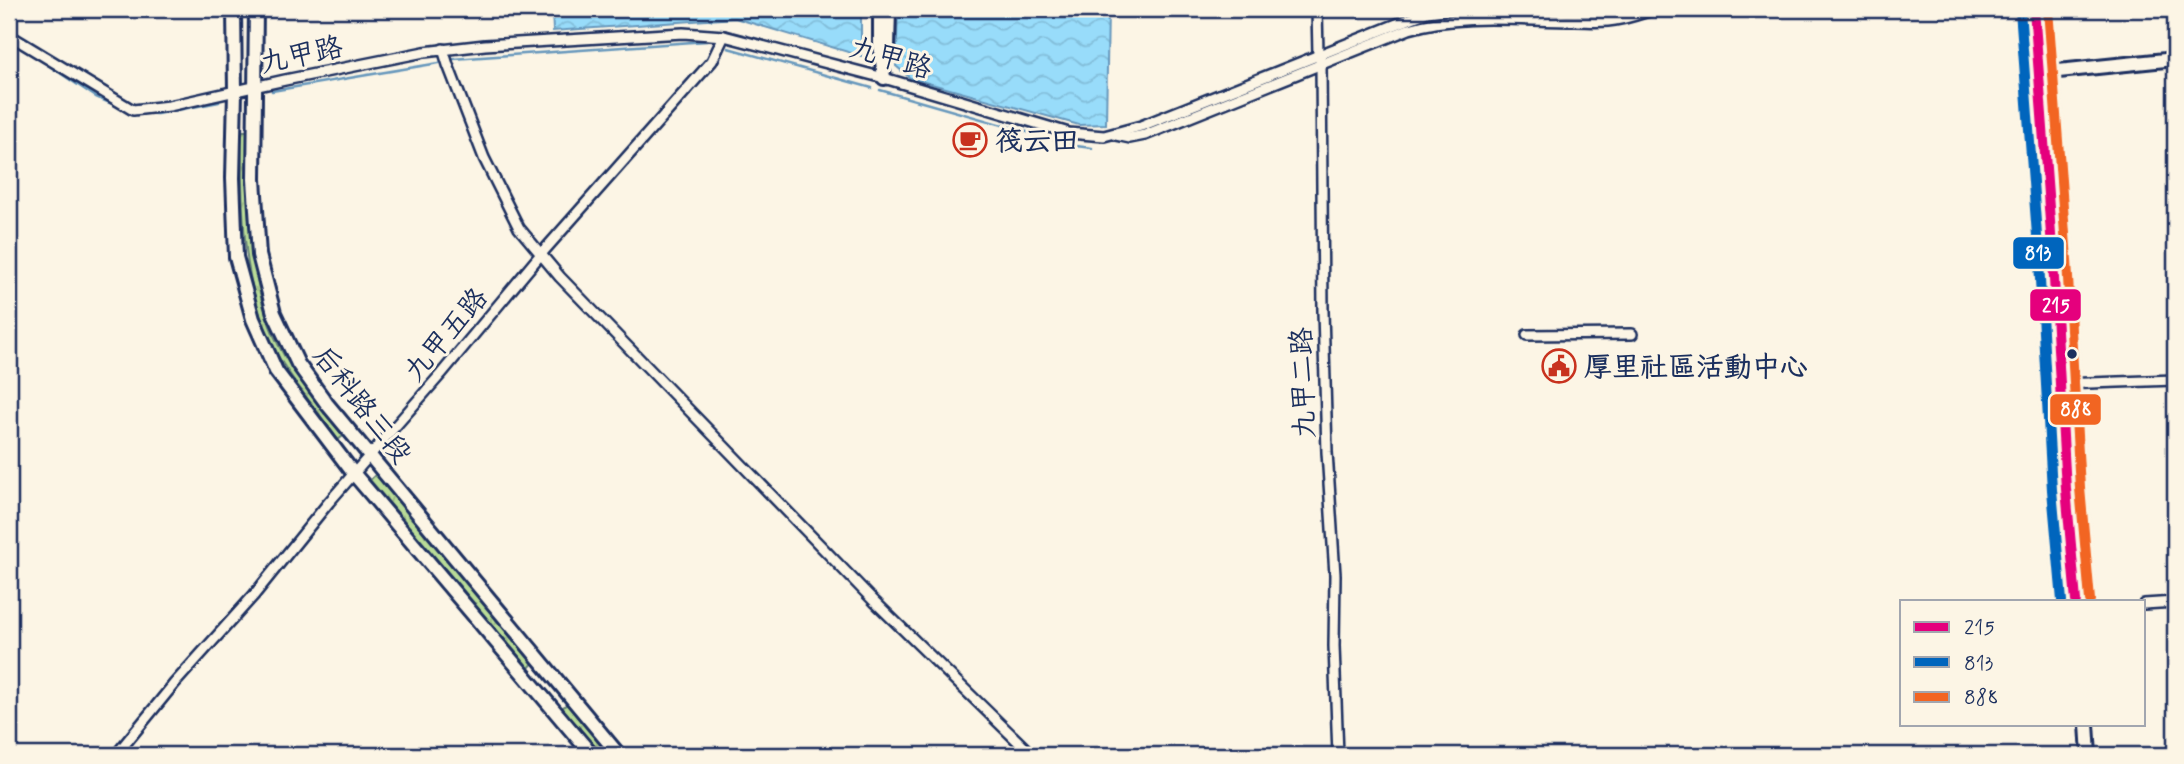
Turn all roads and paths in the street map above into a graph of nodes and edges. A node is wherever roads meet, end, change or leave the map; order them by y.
1 (234, 9) edge
2 (256, 9) edge
3 (880, 9) edge
4 (889, 9) edge
5 (1317, 9) edge
6 (1622, 9) edge
7 (1654, 9) edge
8 (2034, 9) edge
9 (9, 35) edge
10 (724, 36) junction
11 (443, 49) junction
12 (1319, 59) junction
13 (2175, 59) edge
14 (2039, 73) junction
15 (884, 78) junction
16 (255, 87) junction
17 (235, 92) junction
18 (541, 254) junction
19 (1633, 334) dead end
20 (1527, 335) dead end
21 (2175, 380) edge
22 (2062, 384) junction
23 (371, 456) junction
24 (354, 474) junction
25 (2076, 600) edge
26 (2175, 602) edge
27 (2146, 604) edge
28 (2087, 726) edge
29 (116, 755) edge
30 (592, 755) edge
31 (619, 755) edge
32 (1032, 755) edge
33 (1338, 755) edge
34 (2090, 755) edge

1 - 17 street, 后科路三段
2 - 16 street, 后科路三段
3 - 15 street
4 - 15 street
5 - 12 street, 九甲二路
6 - 12 street, 九甲路
7 - 12 street, 九甲路
8 - 14 street
9 - 17 street, 九甲路
10 - 11 street, 九甲路
10 - 15 street, 九甲路
10 - 18 street, 九甲五路
11 - 16 street, 九甲路
11 - 18 street
12 - 15 street, 九甲路
12 - 33 street, 九甲二路
13 - 14 street
14 - 22 street
16 - 17 street, 九甲路
16 - 23 street, 后科路三段
17 - 24 street, 后科路三段
18 - 23 street, 九甲五路
18 - 32 street
19 - 20 street
21 - 22 street
22 - 25 street
23 - 24 street, 九甲五路
23 - 31 street, 后科路三段
24 - 29 street, 九甲五路
24 - 30 street, 后科路三段
26 - 27 street
28 - 34 street

